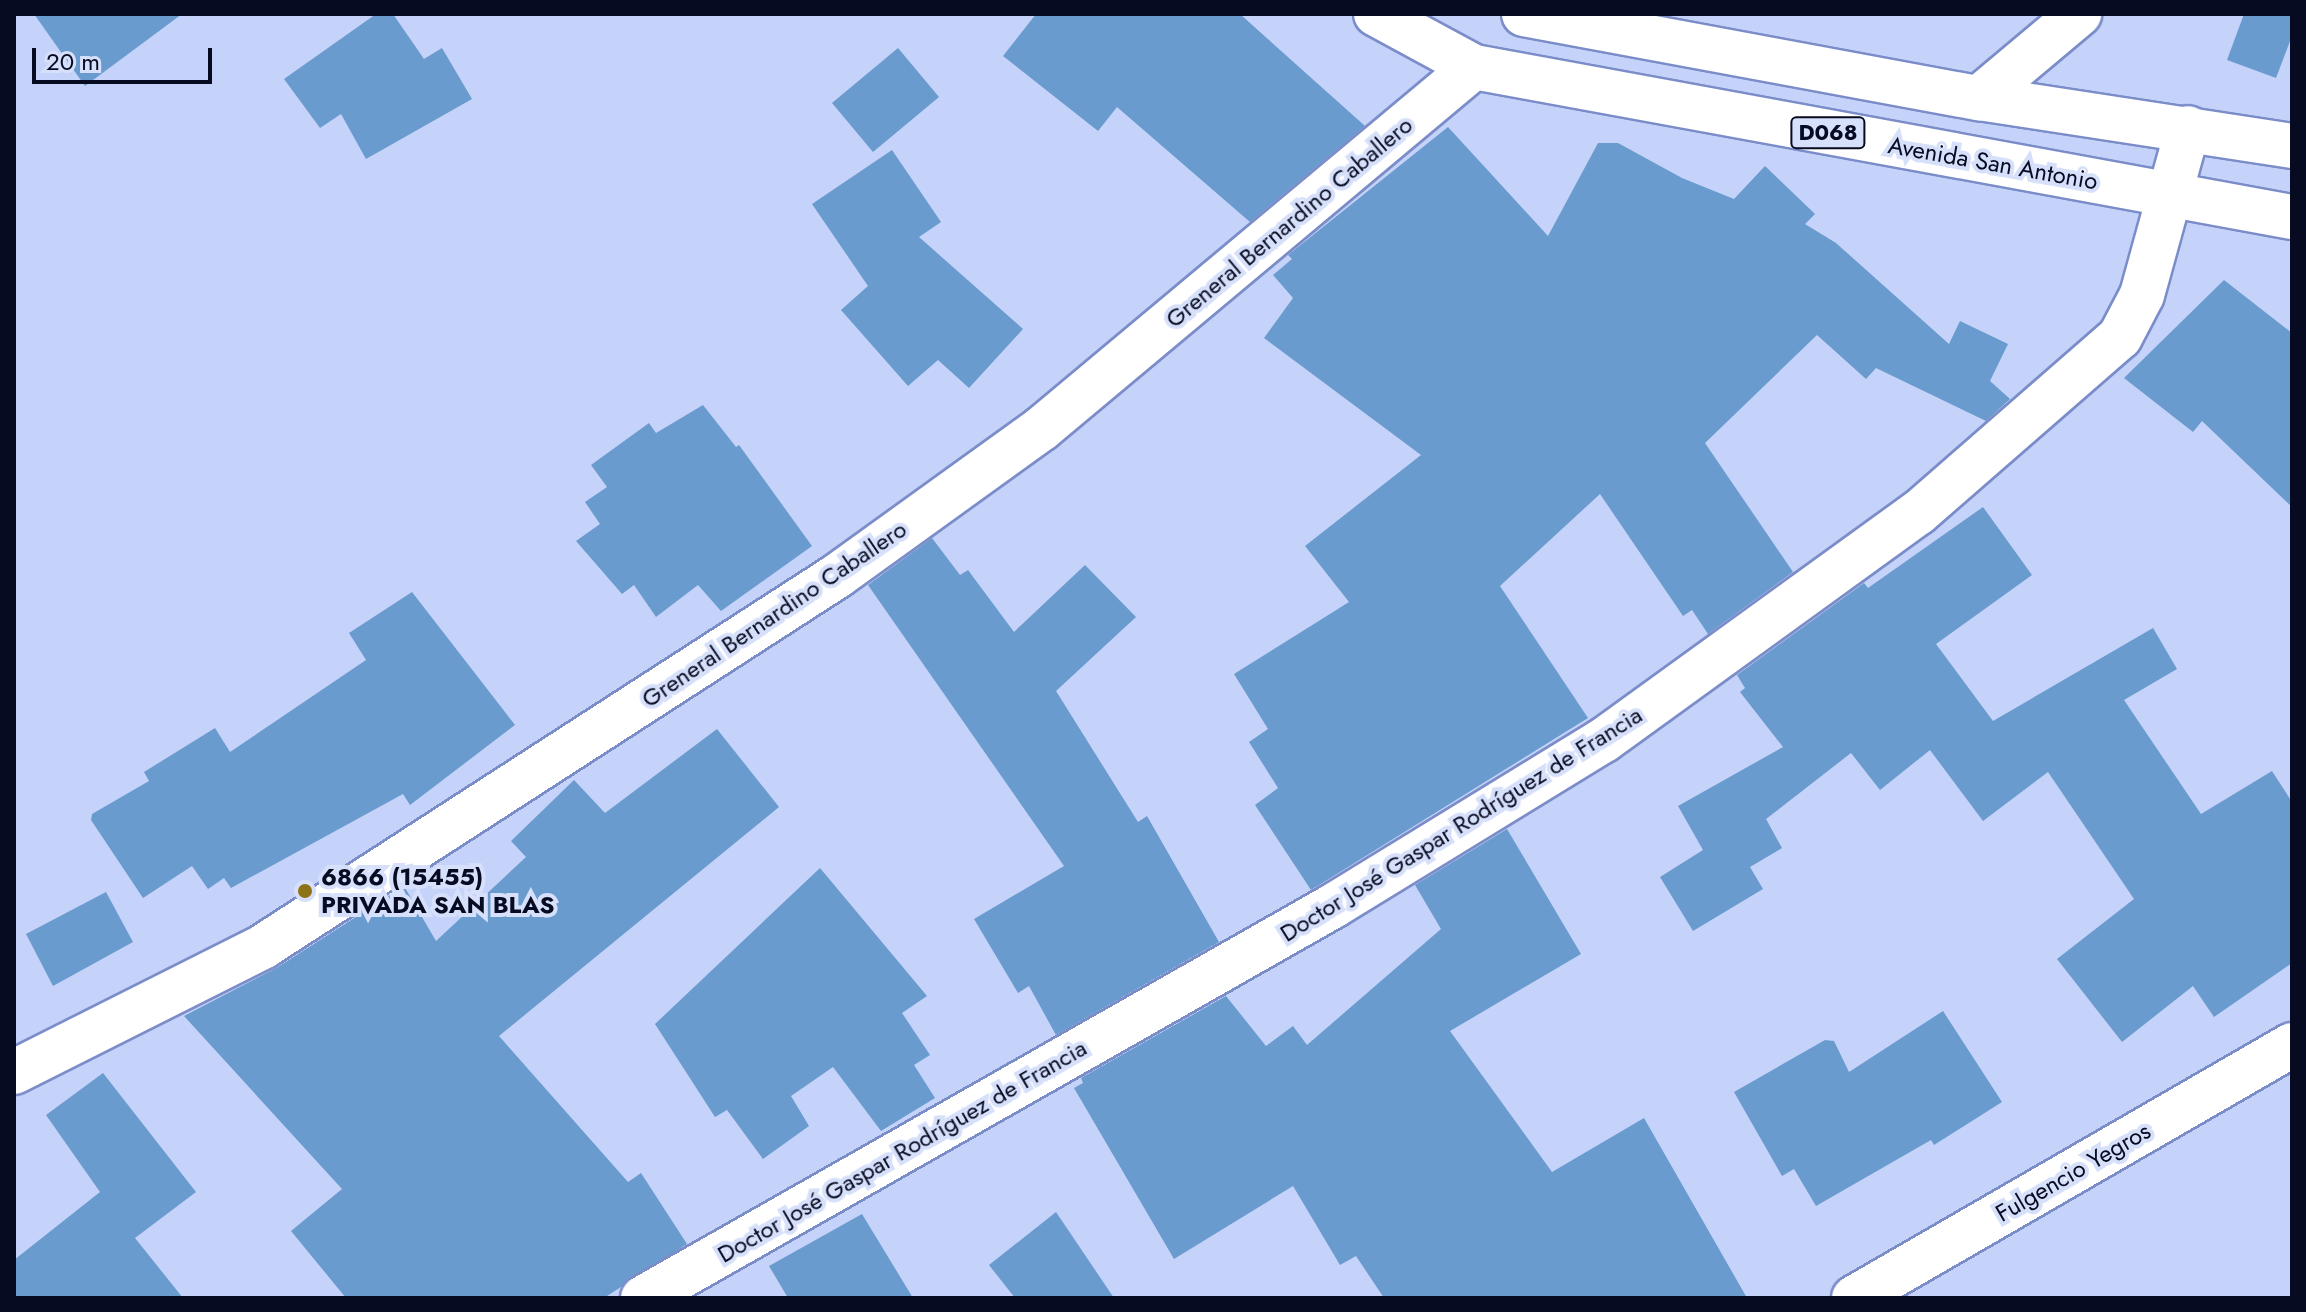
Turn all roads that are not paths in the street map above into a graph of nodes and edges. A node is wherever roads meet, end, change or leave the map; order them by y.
1 (1376, 14) edge
2 (1524, 14) edge
3 (2079, 14) edge
4 (1474, 67) junction
5 (1979, 98) junction
6 (2188, 128) junction
7 (2292, 146) edge
8 (2169, 195) junction
9 (2292, 217) edge
10 (2292, 1045) edge
11 (14, 1072) edge
12 (643, 1298) edge
13 (1854, 1298) edge

1 - 4 street, Avenida San Antonio / D068
2 - 5 street
3 - 5 street
4 - 8 street, Avenida San Antonio / D068
4 - 11 street, Greneral Bernardino Caballero
5 - 6 street
6 - 7 street
6 - 8 street, Doctor José Gaspar Rodríguez de Francia
8 - 9 street, Avenida San Antonio / D068
8 - 12 street, Doctor José Gaspar Rodríguez de Francia
10 - 13 street, Fulgencio Yegros

